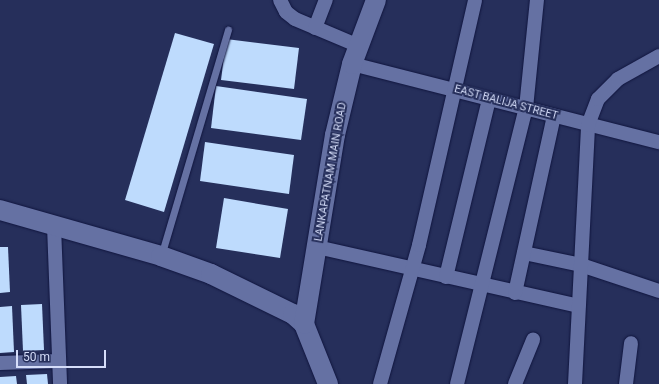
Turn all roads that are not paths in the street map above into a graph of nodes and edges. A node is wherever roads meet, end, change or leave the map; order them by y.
1 (280, 0) edge
2 (326, 0) edge
3 (376, 0) edge
4 (475, 0) edge
5 (537, 0) edge
6 (315, 28) junction
7 (228, 30) dead end
8 (356, 55) junction
9 (659, 56) edge
10 (453, 89) junction
11 (489, 99) junction
12 (526, 108) junction
13 (554, 116) junction
14 (588, 125) junction
15 (659, 142) edge
16 (0, 210) edge
17 (54, 226) junction
18 (317, 247) junction
19 (524, 253) junction
20 (161, 256) junction
21 (581, 265) junction
22 (412, 269) junction
23 (446, 277) junction
24 (482, 286) junction
25 (659, 291) edge
26 (515, 293) junction
27 (578, 306) junction
28 (304, 324) junction
29 (533, 340) dead end
30 (631, 343) dead end
31 (59, 361) junction
32 (0, 363) edge
33 (60, 384) edge
34 (328, 384) edge
35 (380, 384) edge
36 (457, 384) edge
37 (515, 384) edge
38 (575, 384) edge
39 (626, 384) edge

1 - 6 street, EAST BALIJA STREET
2 - 6 street
3 - 8 street, LANKAPATNAM MAIN ROAD
4 - 10 street
5 - 12 street
6 - 8 street, EAST BALIJA STREET
7 - 20 lane
8 - 10 street, EAST BALIJA STREET
8 - 18 street, LANKAPATNAM MAIN ROAD
9 - 14 street
10 - 11 street, EAST BALIJA STREET
10 - 22 street
11 - 12 street, EAST BALIJA STREET
11 - 23 street
12 - 13 street, EAST BALIJA STREET
12 - 24 street
13 - 14 street, EAST BALIJA STREET
13 - 19 street
14 - 15 street, EAST BALIJA STREET
14 - 21 street
16 - 17 street
17 - 20 street
17 - 31 street
18 - 22 street
18 - 28 street, LANKAPATNAM MAIN ROAD
19 - 21 street
19 - 26 street
20 - 28 street
21 - 25 street
21 - 27 street
22 - 23 street
22 - 35 street
23 - 24 street
24 - 26 street
24 - 36 street
26 - 27 street
27 - 38 street
28 - 34 street
29 - 37 street
30 - 39 street
31 - 32 street
31 - 33 street

